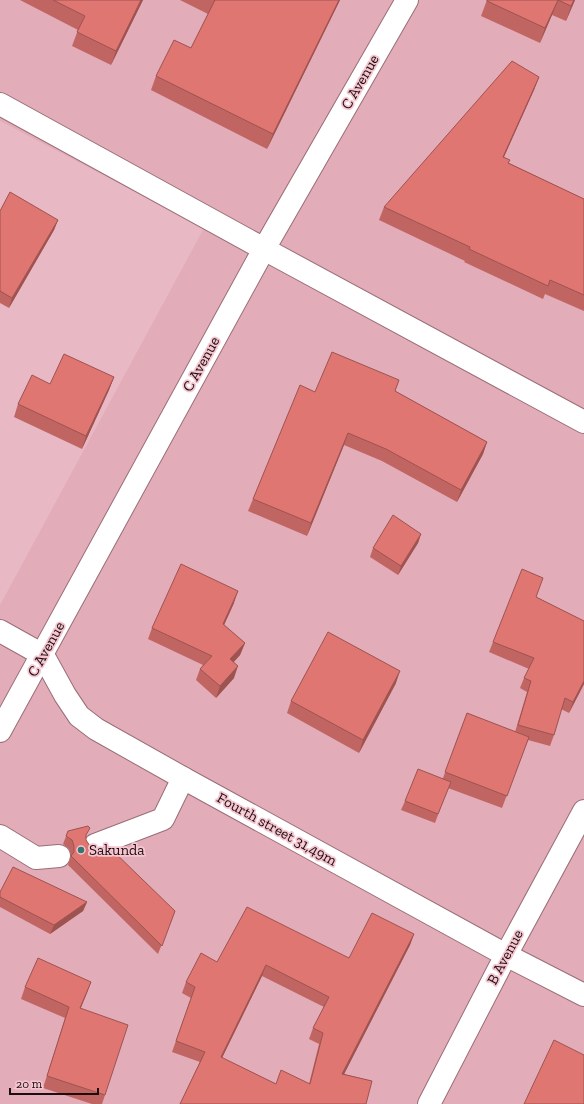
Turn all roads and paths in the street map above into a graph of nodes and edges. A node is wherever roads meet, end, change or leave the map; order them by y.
1 (407, 0) edge
2 (0, 104) edge
3 (264, 249) junction
4 (584, 422) edge
5 (0, 631) edge
6 (43, 655) junction
7 (0, 731) edge
8 (183, 778) junction
9 (584, 811) edge
10 (0, 836) edge
11 (95, 845) dead end
12 (59, 856) dead end
13 (506, 955) junction
14 (584, 995) edge
15 (429, 1104) edge

1 - 3 street, C Avenue
2 - 3 street
3 - 4 street
3 - 6 street, C Avenue
5 - 6 street
6 - 7 street, C Avenue
6 - 8 street, Fourth street 31,49m
8 - 11 street
8 - 13 street, Fourth street 31,49m
9 - 13 street, B Avenue
10 - 12 street
13 - 14 street, Fourth street 31,49m
13 - 15 street, B Avenue

